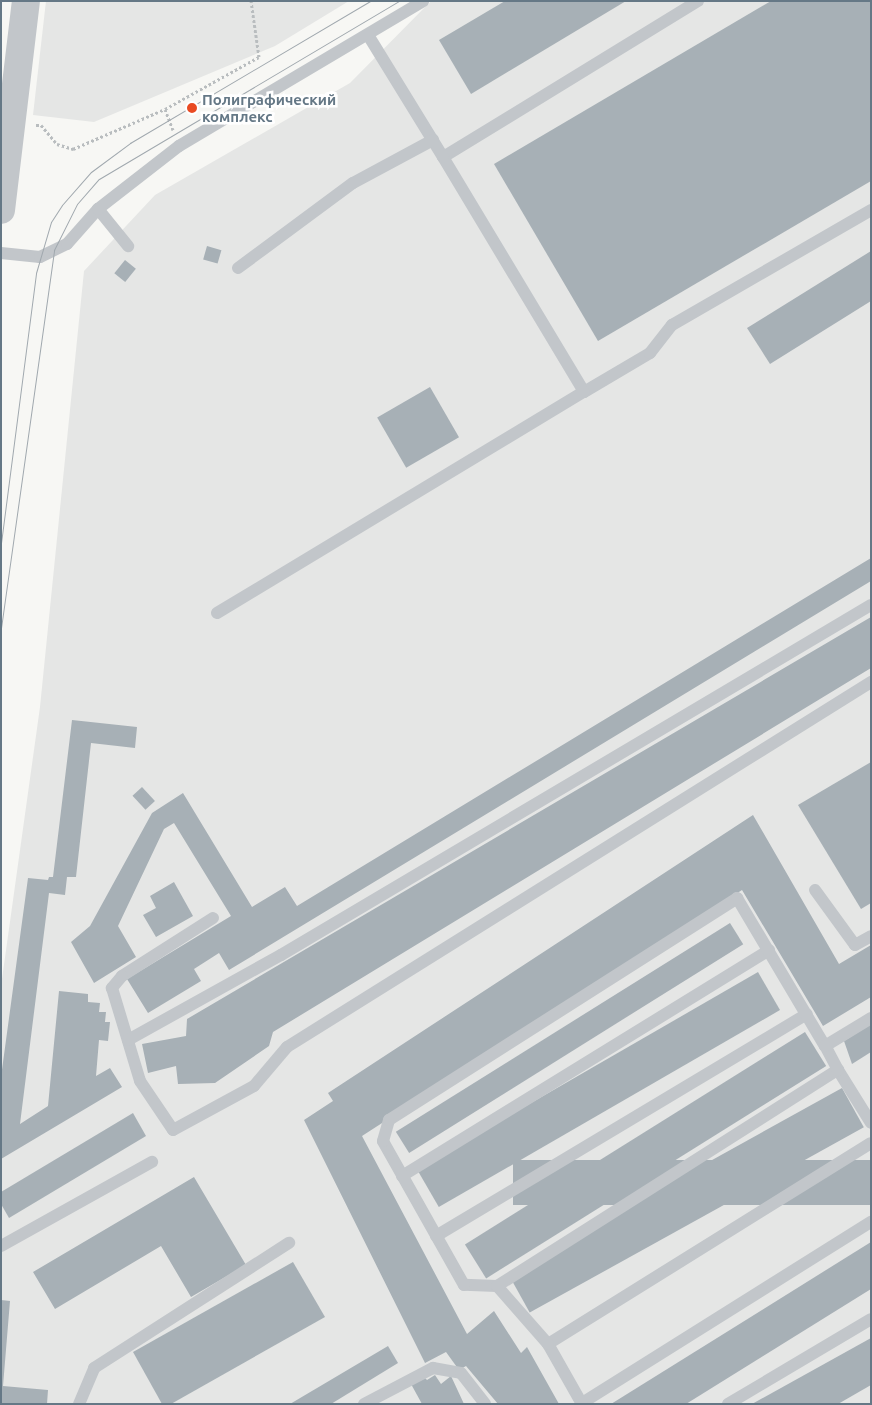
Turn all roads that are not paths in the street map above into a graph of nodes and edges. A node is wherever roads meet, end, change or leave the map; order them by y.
1 (26, 1) edge
2 (423, 1) edge
3 (698, 1) edge
4 (368, 35) junction
5 (433, 140) junction
6 (444, 157) junction
7 (1, 208) edge
8 (98, 209) junction
9 (871, 210) edge
10 (128, 246) dead end
11 (1, 253) edge
12 (238, 268) dead end
13 (584, 392) junction
14 (871, 605) edge
15 (217, 613) dead end
16 (871, 682) edge
17 (815, 890) dead end
18 (213, 918) dead end
19 (871, 936) edge
20 (769, 950) junction
21 (807, 1014) junction
22 (871, 1018) edge
23 (128, 1040) junction
24 (826, 1046) junction
25 (838, 1070) junction
26 (871, 1123) edge
27 (871, 1143) edge
28 (152, 1162) dead end
29 (402, 1176) junction
30 (871, 1222) edge
31 (436, 1236) junction
32 (289, 1243) dead end
33 (1, 1246) edge
34 (497, 1286) junction
35 (871, 1319) edge
36 (548, 1344) junction
37 (582, 1403) edge
38 (79, 1404) edge
39 (364, 1404) edge
40 (484, 1404) edge
41 (728, 1404) edge

1 - 7 street
2 - 4 lane
3 - 6 lane
4 - 5 lane
4 - 8 lane
5 - 6 lane
5 - 12 lane
6 - 13 lane
8 - 10 lane
8 - 11 lane
9 - 13 lane
13 - 15 lane
14 - 23 lane
16 - 23 lane
17 - 19 lane
18 - 23 lane
20 - 21 lane
20 - 29 lane
20 - 29 lane
21 - 24 lane
21 - 31 lane
22 - 24 lane
24 - 25 lane
25 - 26 lane
25 - 34 lane
27 - 36 lane
28 - 33 lane
29 - 31 lane
30 - 37 lane
31 - 34 lane
32 - 38 lane
34 - 36 lane
35 - 41 lane
36 - 37 lane
39 - 40 lane

